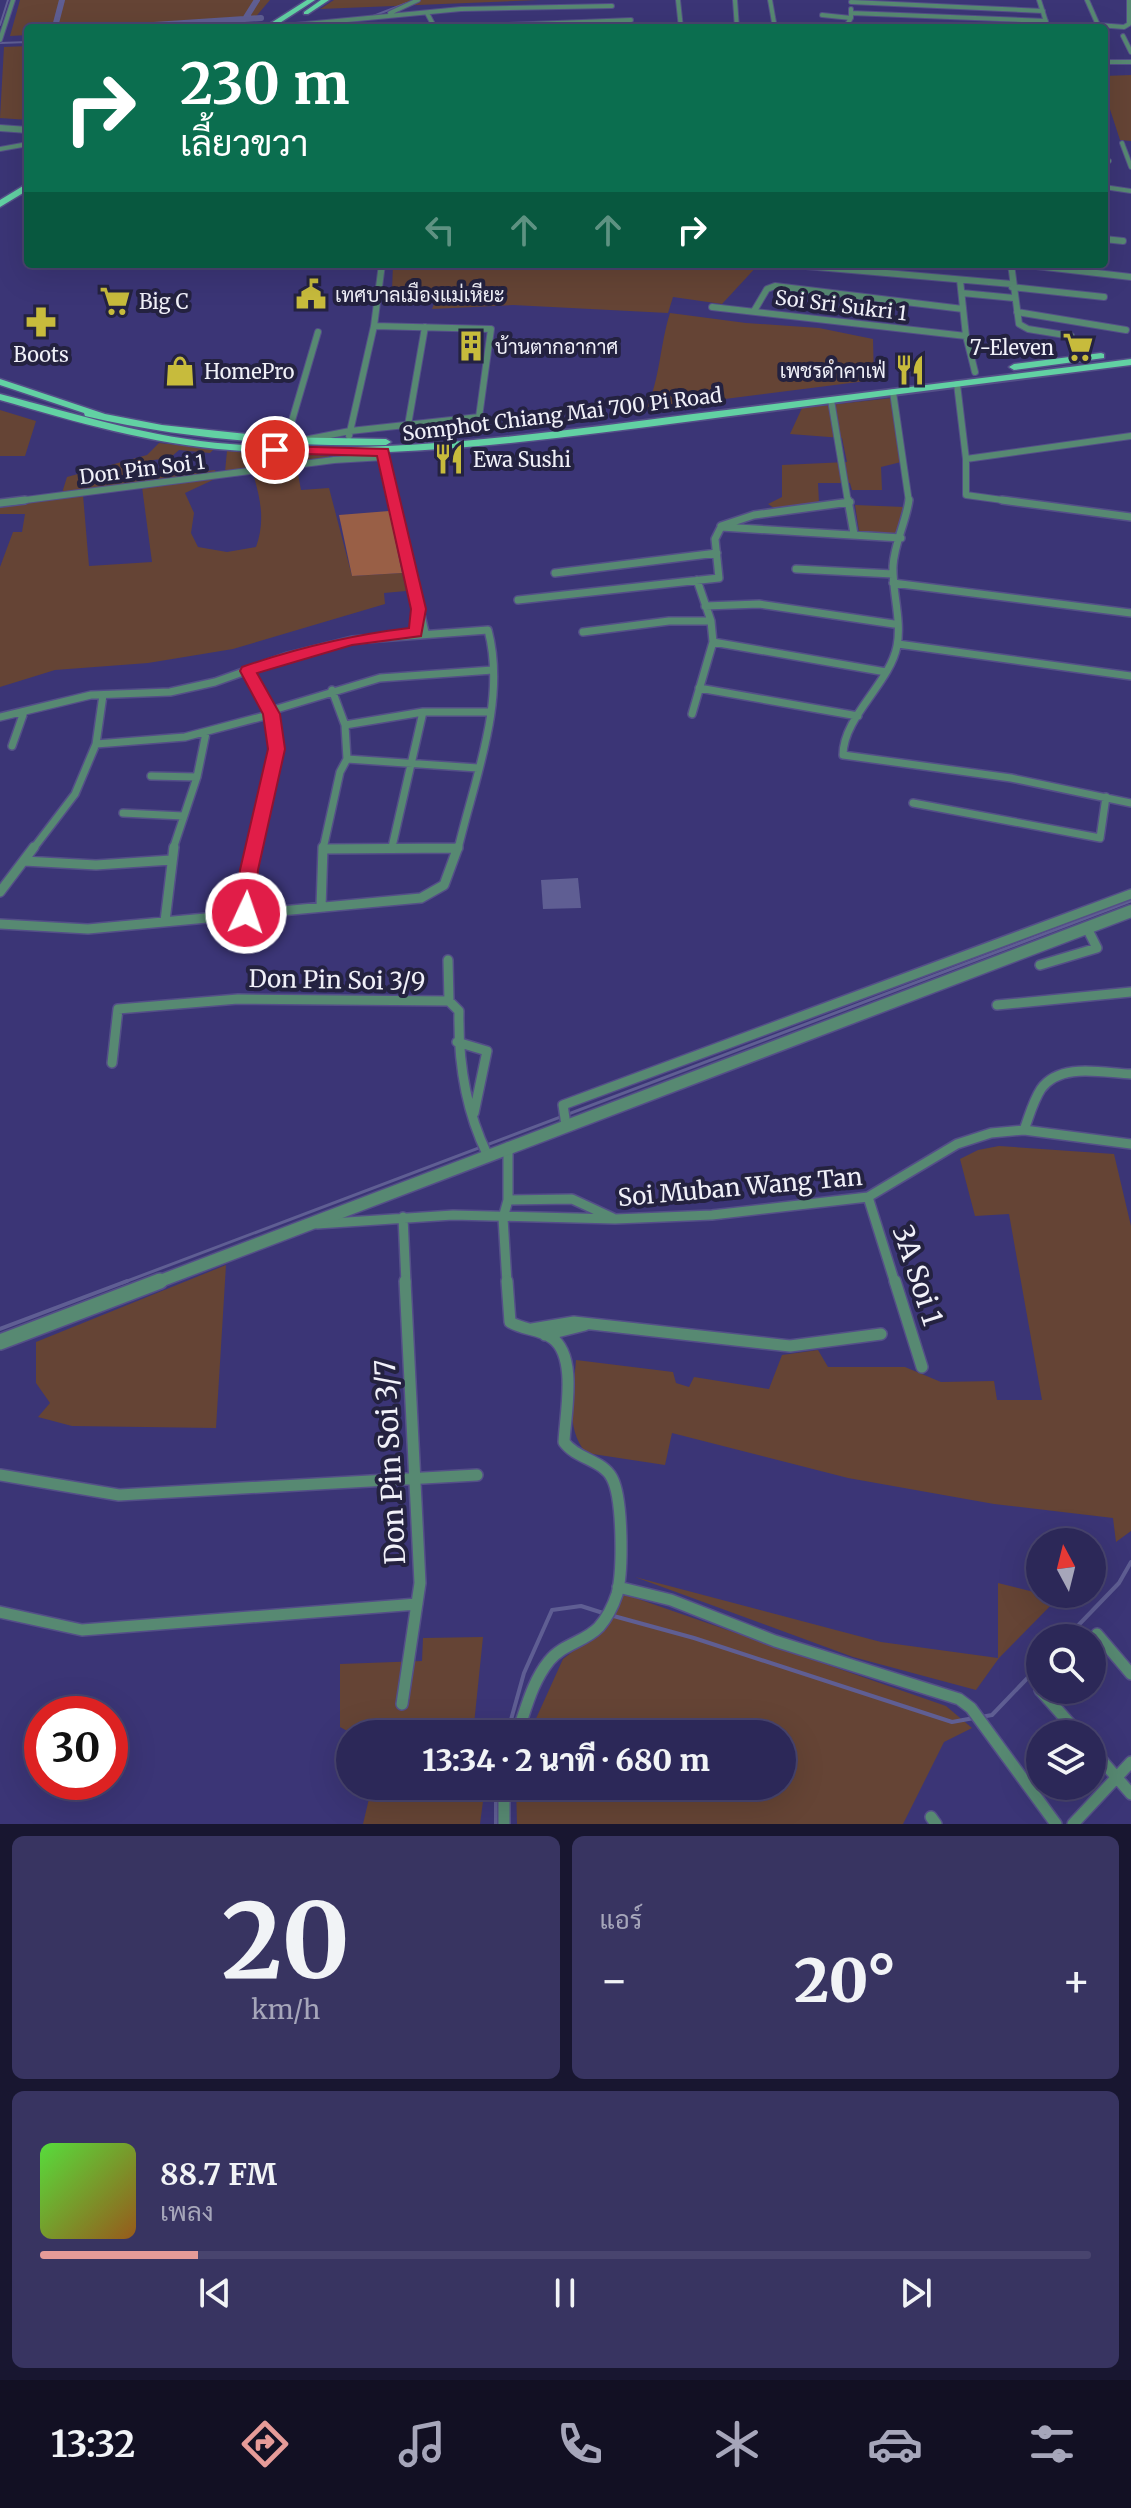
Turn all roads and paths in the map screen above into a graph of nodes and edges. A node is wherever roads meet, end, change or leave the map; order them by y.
1 (13, 0) edge
2 (312, 0) edge
3 (326, 0) edge
4 (418, 0) edge
5 (678, 0) edge
6 (735, 0) edge
7 (770, 0) edge
8 (1040, 0) edge
9 (1087, 0) edge
10 (1129, 0) edge
11 (851, 1) edge
12 (612, 4) edge
13 (1043, 11) junction
14 (427, 13) junction
15 (822, 15) dead end
16 (851, 16) junction
17 (377, 17) junction
18 (631, 20) dead end
19 (617, 21) junction
20 (1046, 21) junction
21 (280, 24) edge
22 (281, 24) edge
23 (299, 24) edge
24 (433, 24) edge
25 (539, 24) edge
26 (681, 24) edge
27 (737, 24) edge
28 (774, 24) edge
29 (847, 24) edge
30 (1047, 24) edge
31 (1098, 24) edge
32 (1108, 26) edge
33 (1123, 36) dead end
34 (0, 40) edge
35 (1131, 52) edge
36 (1108, 62) edge
37 (1131, 62) edge
38 (0, 128) edge
39 (24, 130) edge
40 (1122, 143) dead end
41 (24, 145) edge
42 (0, 149) edge
43 (1131, 167) edge
44 (24, 180) edge
45 (1108, 188) edge
46 (24, 189) edge
47 (1131, 191) edge
48 (0, 195) edge
49 (0, 204) edge
50 (1108, 239) edge
51 (1123, 241) dead end
52 (381, 268) edge
53 (827, 268) edge
54 (1011, 268) edge
55 (1053, 268) edge
56 (1131, 277) edge
57 (960, 280) junction
58 (1012, 286) junction
59 (962, 293) junction
60 (1104, 297) dead end
61 (1014, 298) junction
62 (712, 307) dead end
63 (963, 309) junction
64 (754, 311) junction
65 (1017, 312) junction
66 (374, 326) junction
67 (425, 327) junction
68 (1126, 330) dead end
69 (318, 332) dead end
70 (966, 336) junction
71 (1071, 336) dead end
72 (1131, 352) edge
73 (1131, 362) edge
74 (975, 372) junction
75 (0, 382) edge
76 (957, 384) junction
77 (0, 390) edge
78 (893, 392) junction
79 (0, 397) edge
80 (831, 400) junction
81 (0, 405) edge
82 (106, 423) junction
83 (408, 425) junction
84 (350, 431) junction
85 (1131, 436) edge
86 (290, 442) junction
87 (347, 443) junction
88 (383, 455) junction
89 (334, 457) junction
90 (966, 459) junction
91 (850, 502) junction
92 (0, 503) edge
93 (1131, 517) edge
94 (721, 527) junction
95 (854, 534) junction
96 (901, 538) junction
97 (717, 553) junction
98 (796, 569) dead end
99 (555, 573) dead end
100 (893, 578) junction
101 (697, 580) junction
102 (518, 600) dead end
103 (705, 606) junction
104 (1131, 613) edge
105 (711, 621) junction
106 (894, 624) junction
107 (420, 632) junction
108 (583, 632) dead end
109 (713, 642) junction
110 (898, 644) junction
111 (493, 670) junction
112 (247, 671) junction
113 (886, 672) junction
114 (1131, 676) edge
115 (699, 688) junction
116 (332, 690) junction
117 (103, 695) junction
118 (24, 712) junction
119 (423, 712) junction
120 (489, 712) junction
121 (271, 713) junction
122 (692, 714) dead end
123 (858, 716) junction
124 (0, 717) edge
125 (345, 725) junction
126 (206, 733) junction
127 (96, 744) junction
128 (12, 746) dead end
129 (347, 759) junction
130 (413, 763) junction
131 (478, 768) junction
132 (151, 776) dead end
133 (197, 777) junction
134 (1106, 797) junction
135 (913, 803) dead end
136 (1131, 803) edge
137 (123, 813) dead end
138 (183, 816) junction
139 (392, 847) junction
140 (458, 848) junction
141 (323, 849) junction
142 (171, 860) junction
143 (24, 861) junction
144 (0, 892) edge
145 (1131, 894) edge
146 (321, 907) junction
147 (1131, 911) edge
148 (246, 913) junction
149 (165, 921) junction
150 (0, 924) edge
151 (1087, 928) junction
152 (448, 960) dead end
153 (1040, 965) dead end
154 (1131, 992) edge
155 (449, 1001) junction
156 (997, 1005) dead end
157 (457, 1042) junction
158 (112, 1063) dead end
159 (1131, 1074) edge
160 (473, 1116) junction
161 (564, 1119) junction
162 (1024, 1130) junction
163 (1131, 1144) edge
164 (508, 1147) junction
165 (484, 1148) junction
166 (868, 1197) junction
167 (508, 1200) junction
168 (403, 1217) junction
169 (503, 1218) junction
170 (615, 1219) junction
171 (308, 1224) junction
172 (586, 1325) junction
173 (531, 1329) junction
174 (881, 1334) dead end
175 (545, 1335) junction
176 (0, 1342) edge
177 (922, 1367) dead end
178 (0, 1475) edge
179 (477, 1475) dead end
180 (413, 1479) junction
181 (618, 1587) junction
182 (417, 1604) junction
183 (0, 1612) edge
184 (1106, 1645) edge
185 (1131, 1674) edge
186 (402, 1704) dead end
187 (1052, 1704) edge
188 (522, 1720) edge
189 (1067, 1720) edge
190 (1131, 1762) edge
191 (1106, 1765) edge
192 (1116, 1777) junction
193 (1131, 1794) edge
194 (504, 1800) edge
195 (504, 1824) edge
196 (1056, 1824) edge
197 (1073, 1824) edge

1 - 34 street
2 - 21 main road
3 - 22 main road
4 - 17 street
5 - 26 street
6 - 27 street
7 - 28 street
8 - 13 street
9 - 31 street
10 - 32 street
11 - 13 street
11 - 16 street
12 - 14 street
12 - 19 street
13 - 20 street
14 - 17 street
14 - 24 street
15 - 16 street
16 - 20 street
16 - 29 street
17 - 23 street
18 - 19 street
19 - 25 street
20 - 30 street
33 - 35 street
36 - 37 street
38 - 39 street
40 - 43 street
41 - 42 street
44 - 48 main road
45 - 47 street
46 - 49 main road
50 - 51 street
52 - 66 street
53 - 57 street
54 - 58 street
55 - 56 street
57 - 58 street
57 - 59 street
58 - 60 street
58 - 61 street
59 - 61 street
59 - 63 street
61 - 65 street
62 - 64 street, Soi Sri Sukri 1
63 - 64 street
63 - 70 street
64 - 70 street, Soi Sri Sukri 1
65 - 68 street
65 - 71 street
66 - 67 street
66 - 84 street
67 - 83 street
67 - 83 street
69 - 86 street
70 - 74 street
72 - 74 main road, Somphot Chiang Mai 700 Pi Road
73 - 76 main road, Somphot Chiang Mai 700 Pi Road
74 - 87 main road, Somphot Chiang Mai 700 Pi Road
75 - 82 main road
76 - 78 main road, Somphot Chiang Mai 700 Pi Road
76 - 90 street
77 - 82 main road, Somphot Chiang Mai 700 Pi Road
78 - 80 main road, Somphot Chiang Mai 700 Pi Road
78 - 96 street
79 - 82 main road, Somphot Chiang Mai 700 Pi Road
80 - 88 main road, Somphot Chiang Mai 700 Pi Road
80 - 91 street
81 - 82 main road
82 - 86 main road, Somphot Chiang Mai 700 Pi Road
82 - 89 main road, Somphot Chiang Mai 700 Pi Road
83 - 84 street
84 - 86 street
84 - 87 street
85 - 90 street
86 - 87 main road, Somphot Chiang Mai 700 Pi Road
88 - 89 main road, Somphot Chiang Mai 700 Pi Road
88 - 107 street
89 - 92 street, Don Pin Soi 1
90 - 93 street
91 - 94 street
91 - 95 street
94 - 95 street
94 - 97 street
95 - 96 street
96 - 100 street
97 - 99 street
97 - 101 street
98 - 100 street
100 - 104 street
100 - 106 street
101 - 102 street
101 - 103 street
103 - 105 street
103 - 106 street
105 - 108 street
105 - 109 street
106 - 110 street
107 - 111 street
107 - 112 street
109 - 113 street
109 - 115 street
110 - 113 street
110 - 114 street
111 - 116 street
111 - 120 street
112 - 117 street
112 - 121 street
113 - 123 street
115 - 122 street
115 - 123 street
116 - 121 street
116 - 125 street
117 - 118 street
117 - 127 street
118 - 124 street
118 - 128 street
119 - 120 street
119 - 125 street
119 - 130 street
120 - 131 street
121 - 126 street
121 - 148 street
123 - 134 street
125 - 129 street
126 - 127 street
126 - 133 street
127 - 143 street
129 - 130 street
129 - 141 street
130 - 131 street
130 - 139 street
131 - 140 street
132 - 133 street
133 - 138 street
134 - 135 street
134 - 136 street
137 - 138 street
138 - 142 street
139 - 140 street
139 - 141 street
140 - 146 street
141 - 146 street
142 - 143 street
142 - 149 street
143 - 144 street
145 - 161 street
146 - 148 street
147 - 151 street
148 - 149 street
149 - 150 street
151 - 153 street
151 - 161 street
152 - 155 street
154 - 156 street
155 - 157 street, Don Pin Soi 3/9
155 - 158 street, Don Pin Soi 3/9
157 - 160 street, Don Pin Soi 3/9
157 - 160 street
159 - 162 street
160 - 165 street, Don Pin Soi 3/9
161 - 164 street
162 - 163 street, Soi Muban Wang Tan
162 - 166 street, Soi Muban Wang Tan
164 - 165 street
164 - 167 street
165 - 171 street
166 - 170 street, Soi Muban Wang Tan
166 - 177 street, 3A Soi 1
167 - 169 street
167 - 170 street
168 - 169 street, Soi Muban Wang Tan
168 - 171 street, Soi Muban Wang Tan
168 - 180 street, Don Pin Soi 3/7
169 - 170 street, Soi Muban Wang Tan
169 - 173 street
171 - 176 street
172 - 173 street
172 - 174 street
172 - 175 street
173 - 175 street
175 - 181 street
178 - 180 street
179 - 180 street
180 - 182 street, Don Pin Soi 3/7
181 - 188 street
181 - 196 street
182 - 183 street
182 - 186 street, Don Pin Soi 3/7
184 - 185 street
187 - 189 street
190 - 192 street
191 - 192 street
192 - 193 street
192 - 197 street
194 - 195 street

